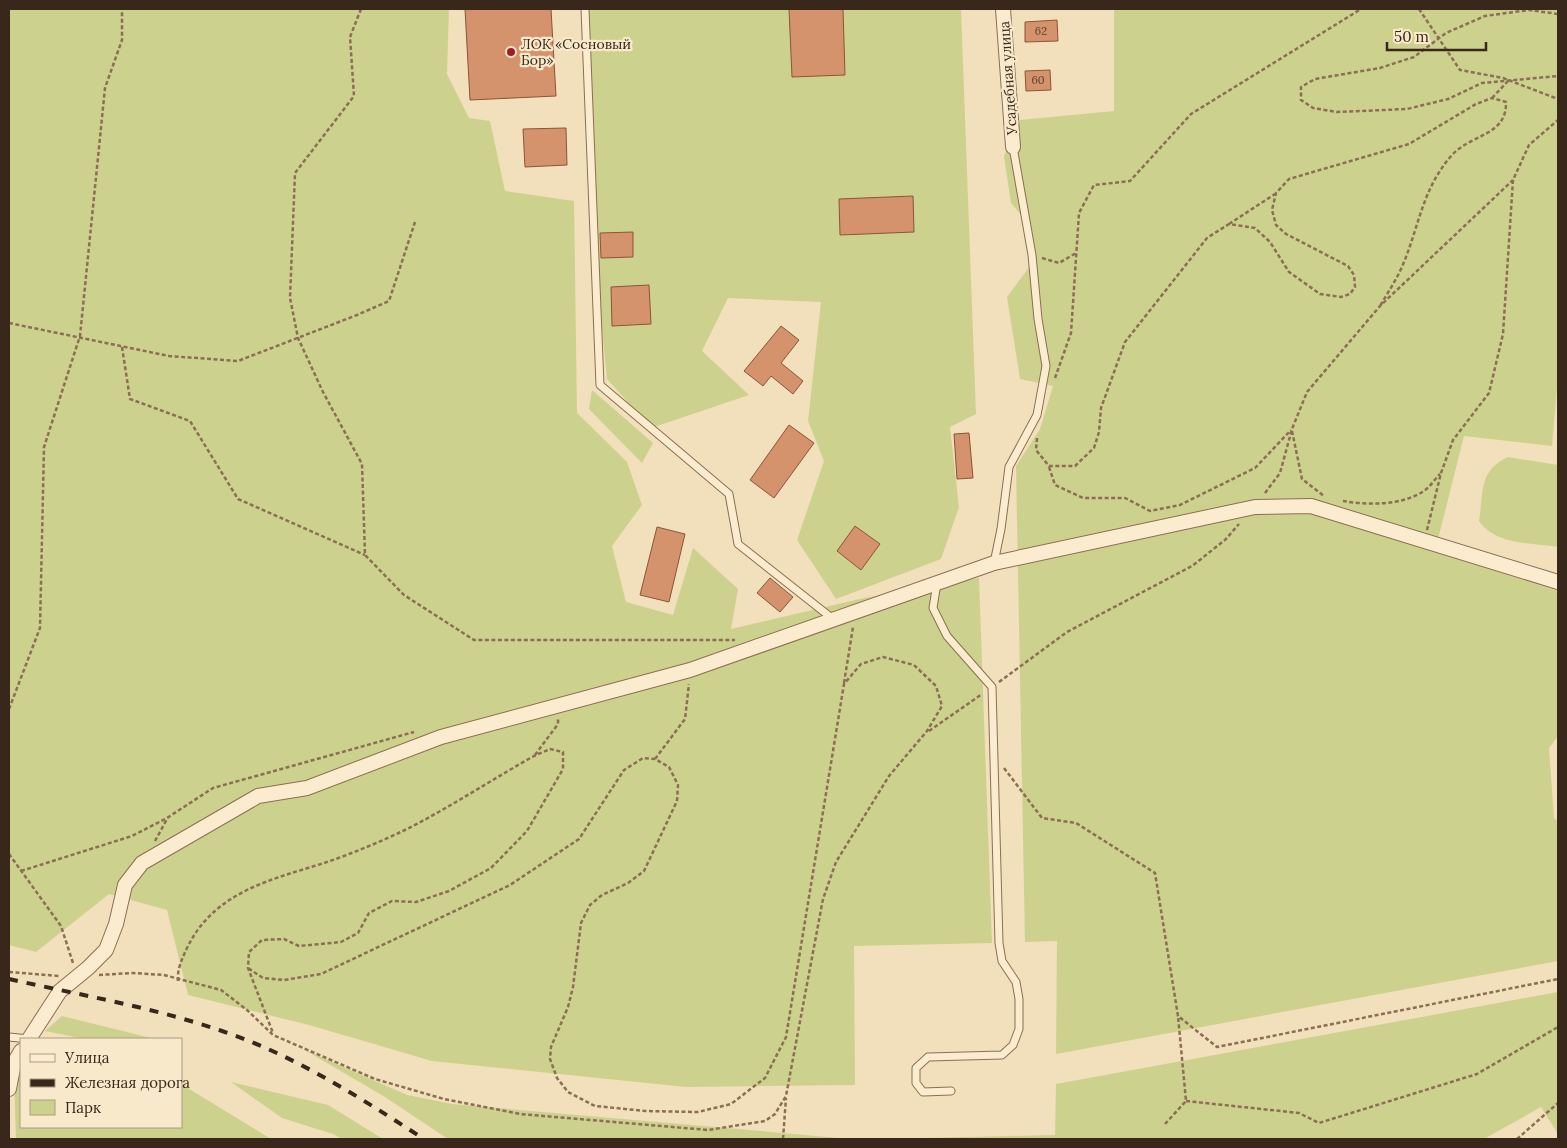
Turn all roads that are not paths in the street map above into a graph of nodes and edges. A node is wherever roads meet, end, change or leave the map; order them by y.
1 (585, 9) edge
2 (1003, 9) edge
3 (1013, 147) joint
4 (994, 563) junction
5 (1558, 582) edge
6 (937, 583) junction
7 (834, 619) junction
8 (30, 1038) edge
9 (20, 1053) edge
10 (9, 1089) edge
11 (951, 1091) dead end

1 - 7 lane
2 - 3 street, Усадебная улица
3 - 4 lane
4 - 5 street
4 - 6 street
6 - 7 street
6 - 11 lane
7 - 8 street
9 - 10 street

